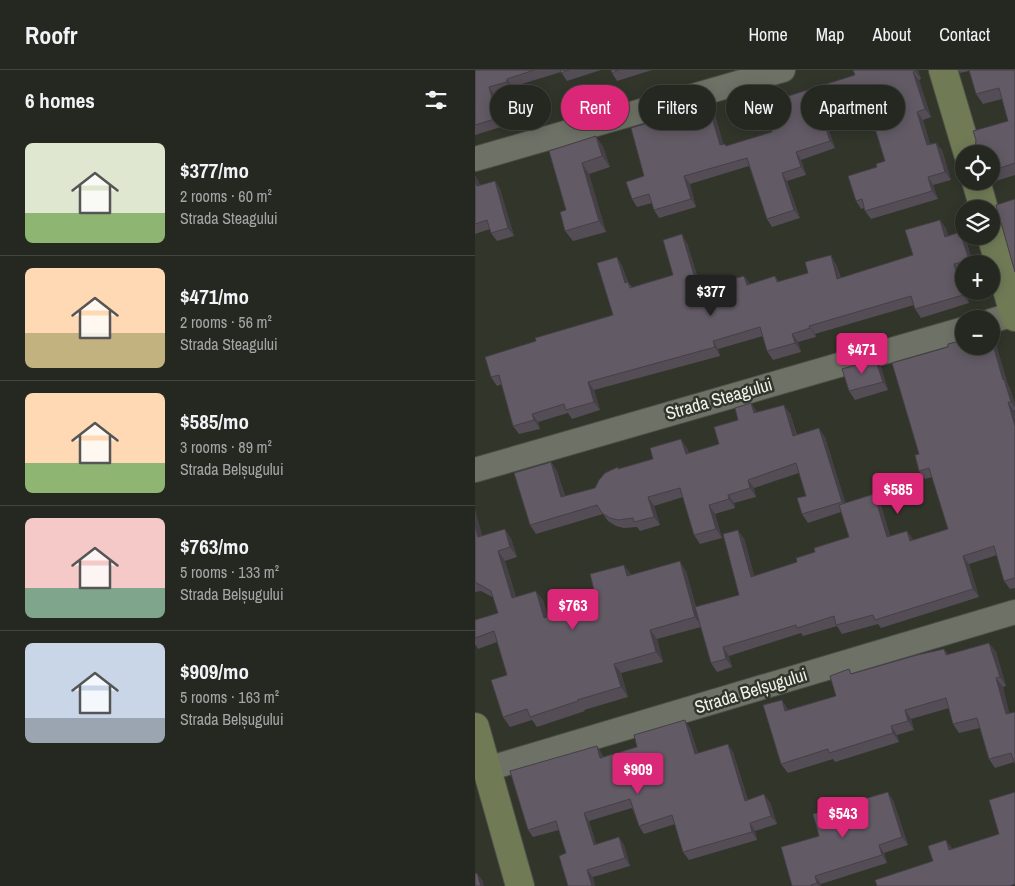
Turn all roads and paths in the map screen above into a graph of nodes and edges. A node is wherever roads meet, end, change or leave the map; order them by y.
1 (783, 70) edge
2 (943, 70) edge
3 (965, 145) edge
4 (475, 159) edge
5 (993, 245) edge
6 (1007, 317) edge
7 (955, 331) edge
8 (475, 470) edge
9 (1015, 612) edge
10 (475, 727) edge
11 (487, 769) junction
12 (520, 886) edge

1 - 4 street
2 - 3 street
5 - 6 street
7 - 8 street, Strada Steagului
9 - 11 street, Strada Belșugului
10 - 11 street
11 - 12 street

